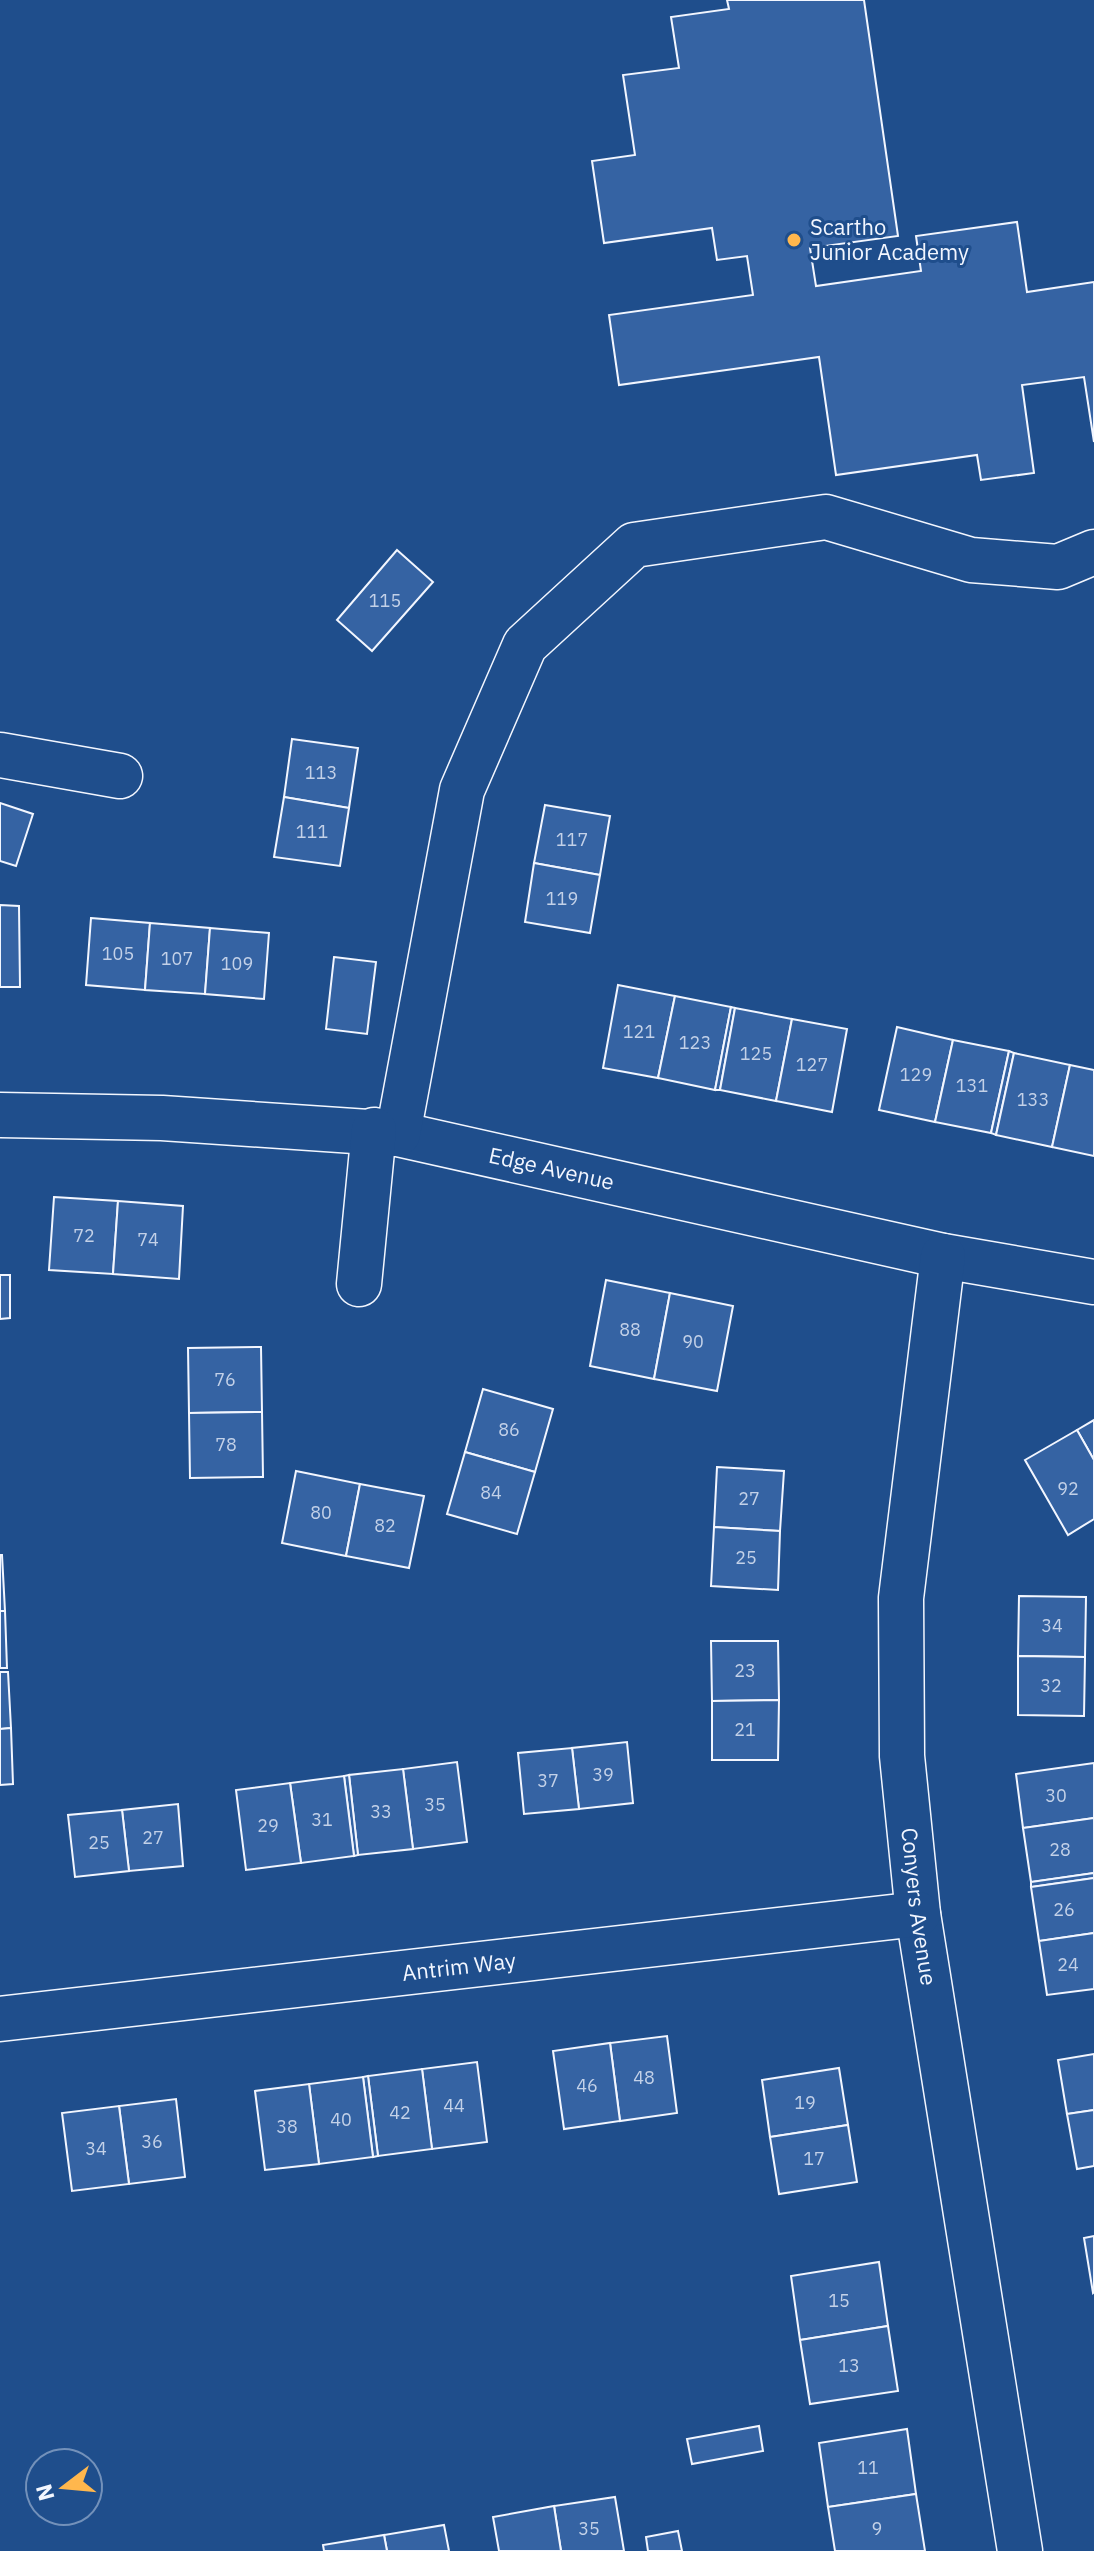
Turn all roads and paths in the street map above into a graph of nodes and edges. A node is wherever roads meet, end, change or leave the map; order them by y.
1 (1094, 552) edge
2 (0, 755) edge
3 (120, 776) dead end
4 (0, 1115) edge
5 (386, 1132) junction
6 (943, 1256) junction
7 (1094, 1282) edge
8 (359, 1284) dead end
9 (918, 1914) junction
10 (0, 2019) edge
11 (1020, 2551) edge

1 - 5 street
2 - 3 street
4 - 5 street, Edge Avenue
5 - 6 street, Edge Avenue
5 - 8 street
6 - 7 street, Edge Avenue
6 - 9 street, Conyers Avenue
9 - 10 street, Antrim Way
9 - 11 street, Conyers Avenue

